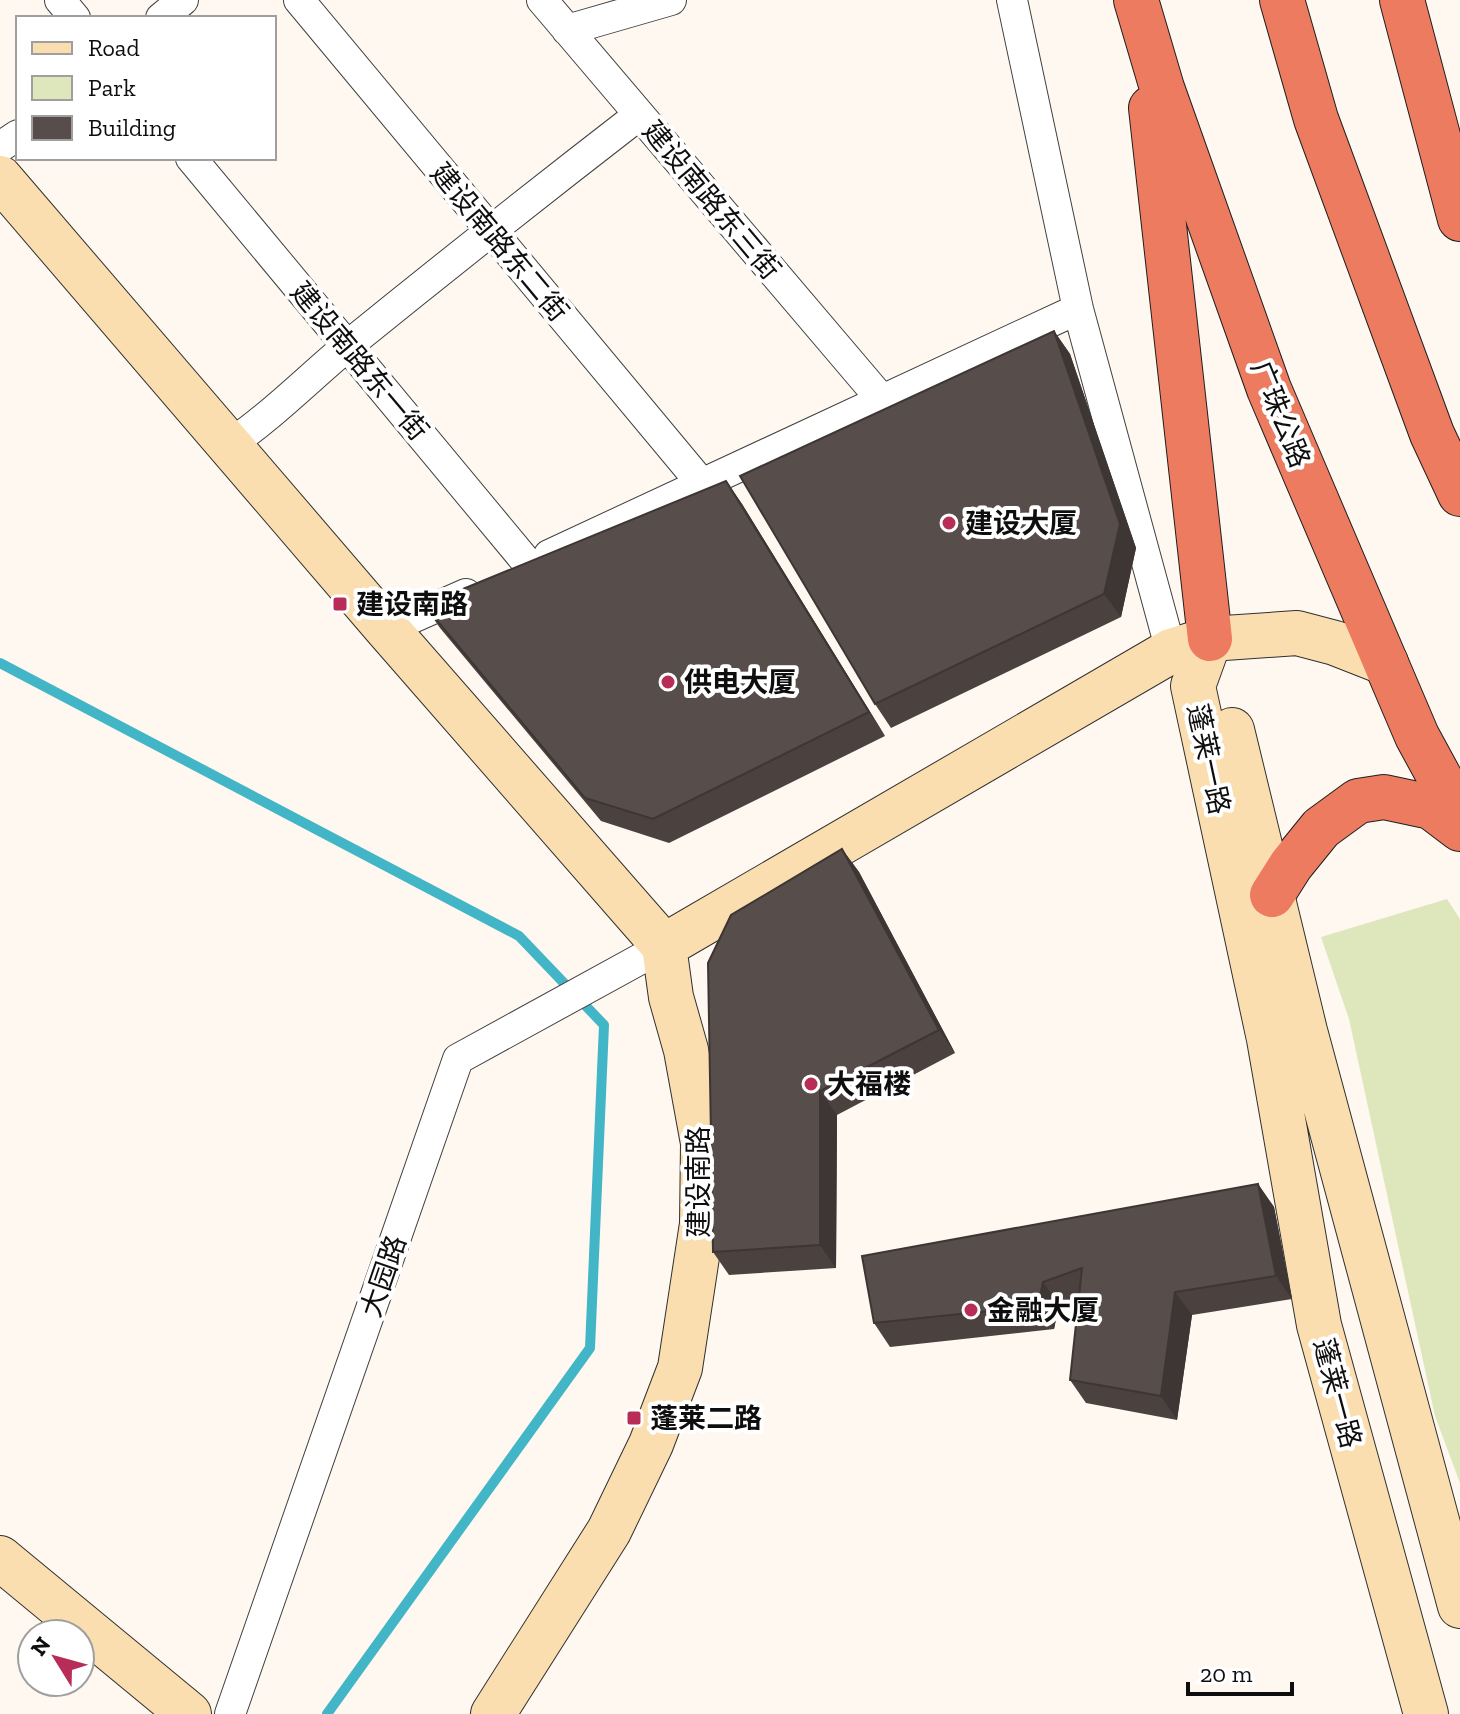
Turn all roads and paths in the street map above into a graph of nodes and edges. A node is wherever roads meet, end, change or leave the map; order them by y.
1 (60, 0) edge
2 (183, 0) edge
3 (299, 0) edge
4 (542, 0) edge
5 (671, 0) edge
6 (1012, 0) edge
7 (1282, 0) edge
8 (1402, 0) edge
9 (1138, 7) edge
10 (73, 16) edge
11 (163, 16) edge
12 (567, 30) junction
13 (639, 115) junction
14 (193, 160) edge
15 (0, 178) edge
16 (0, 206) edge
17 (1460, 219) edge
18 (491, 230) junction
19 (1078, 309) junction
20 (348, 346) junction
21 (882, 400) junction
22 (229, 445) junction
23 (702, 484) junction
24 (1460, 494) edge
25 (507, 575) junction
26 (387, 629) junction
27 (1191, 645) junction
28 (1386, 663) junction
29 (1460, 815) edge
30 (1460, 829) edge
31 (1272, 895) junction
32 (653, 952) junction
33 (0, 1558) edge
34 (1460, 1606) edge
35 (189, 1714) edge
36 (230, 1714) edge
37 (470, 1714) edge
38 (493, 1714) edge
39 (1426, 1714) edge

1 - 10 street
2 - 11 street
3 - 18 street, 建设南路东二街
4 - 12 street, 建设南路东三街
5 - 12 street
6 - 19 street
7 - 24 highway
8 - 17 highway
9 - 27 highway
9 - 28 highway, 广珠公路
12 - 13 street, 建设南路东三街
13 - 18 street
13 - 21 street, 建设南路东三街
14 - 20 street, 建设南路东一街
15 - 22 main road
16 - 32 main road
18 - 20 street
18 - 23 street, 建设南路东二街
19 - 21 street
19 - 27 street
20 - 22 street
20 - 25 street, 建设南路东一街
21 - 23 street
22 - 26 main road
23 - 25 street
25 - 26 street
26 - 32 main road
27 - 28 main road
27 - 31 main road, 蓬莱一路
27 - 32 main road
27 - 39 main road, 蓬莱一路
28 - 29 highway, 广珠公路
30 - 31 highway
31 - 34 main road, 蓬莱一路
32 - 36 street, 大园路
32 - 37 main road
32 - 38 main road, 建设南路
33 - 35 main road

